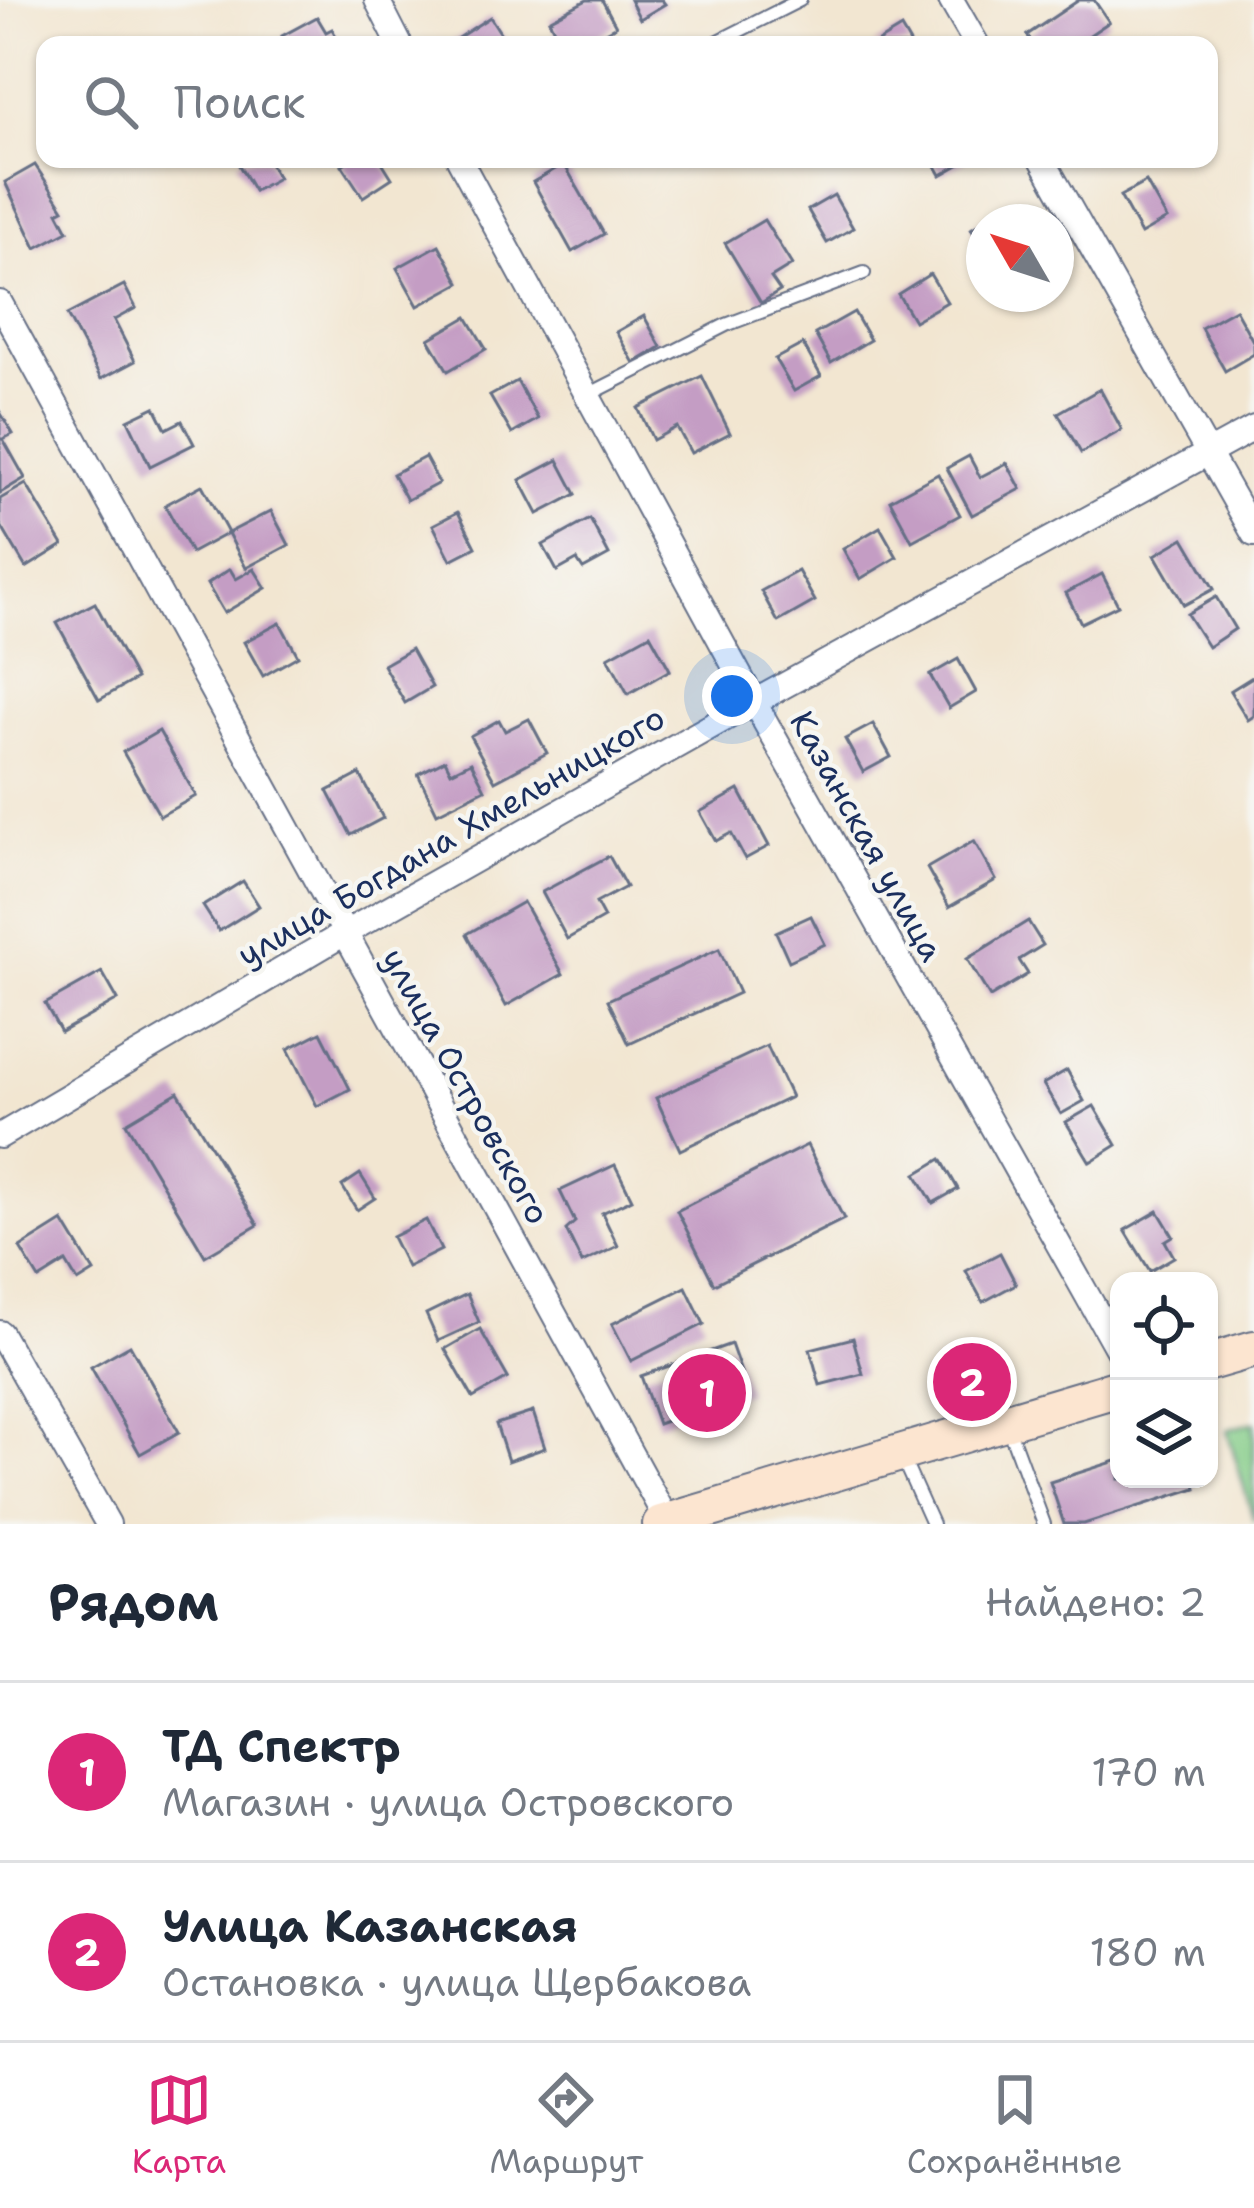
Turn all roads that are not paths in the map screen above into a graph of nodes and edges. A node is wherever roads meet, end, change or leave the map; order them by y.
1 (377, 0) edge
2 (800, 0) edge
3 (951, 0) edge
4 (395, 36) edge
5 (729, 36) edge
6 (972, 36) edge
7 (473, 168) edge
8 (1047, 168) edge
9 (864, 273) dead end
10 (0, 303) edge
11 (589, 395) junction
12 (1254, 428) edge
13 (1210, 454) junction
14 (1254, 534) edge
15 (754, 701) junction
16 (345, 933) junction
17 (0, 1136) edge
18 (0, 1333) edge
19 (1110, 1336) edge
20 (1254, 1349) edge
21 (1218, 1359) edge
22 (1110, 1391) edge
23 (1006, 1422) junction
24 (901, 1454) junction
25 (664, 1523) edge
26 (108, 1524) edge
27 (932, 1524) edge
28 (1044, 1524) edge

1 - 4 street
2 - 5 lane
3 - 6 street
7 - 11 street, Казанская улица
8 - 13 street
9 - 11 lane
10 - 16 street, улица Островского
11 - 15 street, Казанская улица
12 - 13 street, улица Богдана Хмельницкого
13 - 14 street
13 - 15 street, улица Богдана Хмельницкого
15 - 16 street, улица Богдана Хмельницкого
15 - 19 street, Казанская улица
16 - 17 street, улица Богдана Хмельницкого
16 - 25 street, улица Островского
18 - 26 street
20 - 21 main road
22 - 23 main road
23 - 24 main road
23 - 28 lane
24 - 25 main road
24 - 27 lane

